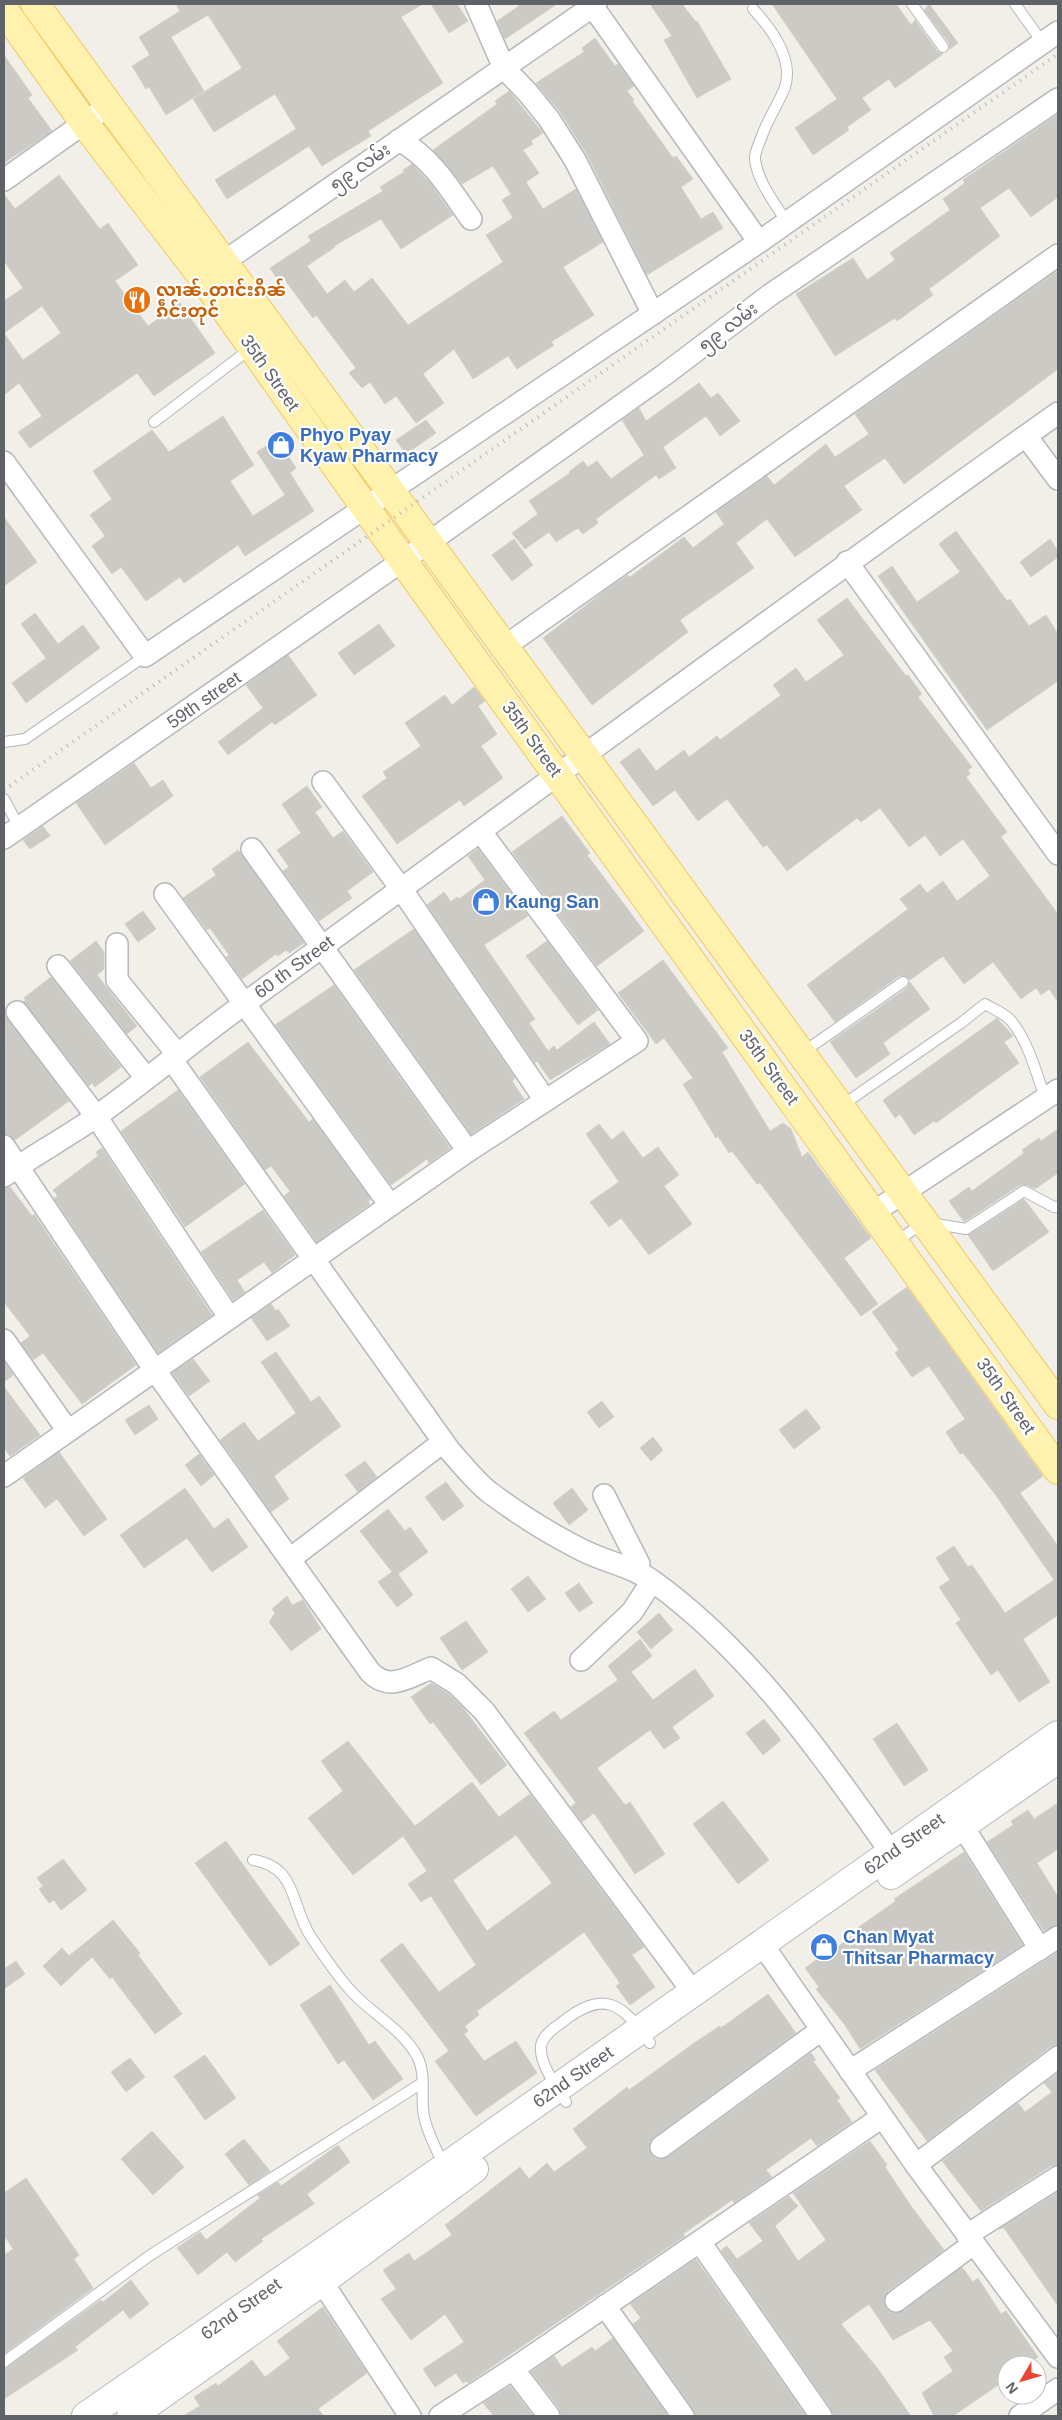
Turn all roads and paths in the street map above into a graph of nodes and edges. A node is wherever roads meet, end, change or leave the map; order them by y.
1 (35, 4) edge
2 (476, 4) edge
3 (912, 4) edge
4 (1015, 4) edge
5 (593, 5) edge
6 (753, 9) dead end
7 (5, 15) edge
8 (1051, 37) edge
9 (943, 47) dead end
10 (504, 68) junction
11 (1058, 100) edge
12 (108, 106) junction
13 (85, 124) junction
14 (399, 140) junction
15 (4, 180) edge
16 (472, 219) dead end
17 (787, 223) junction
18 (760, 242) junction
19 (1058, 255) edge
20 (213, 270) junction
21 (653, 314) junction
22 (252, 348) junction
23 (1058, 413) edge
24 (154, 422) dead end
25 (1026, 436) junction
26 (4, 462) edge
27 (1058, 479) edge
28 (390, 492) junction
29 (365, 508) junction
30 (428, 543) junction
31 (403, 561) junction
32 (847, 562) junction
33 (504, 648) junction
34 (145, 656) junction
35 (4, 742) edge
36 (583, 755) junction
37 (557, 774) junction
38 (323, 782) dead end
39 (4, 799) edge
40 (481, 832) junction
41 (11, 833) edge
42 (252, 849) dead end
43 (1058, 854) edge
44 (402, 890) junction
45 (165, 894) dead end
46 (117, 944) dead end
47 (322, 947) junction
48 (58, 966) dead end
49 (903, 982) dead end
50 (244, 1003) junction
51 (17, 1012) dead end
52 (801, 1053) junction
53 (175, 1057) junction
54 (146, 1078) junction
55 (1052, 1094) edge
56 (546, 1100) junction
57 (840, 1106) junction
58 (96, 1116) junction
59 (4, 1146) edge
60 (468, 1150) junction
61 (11, 1171) edge
62 (903, 1193) junction
63 (390, 1205) junction
64 (1058, 1207) edge
65 (874, 1212) junction
66 (924, 1222) junction
67 (896, 1242) junction
68 (313, 1260) junction
69 (229, 1317) junction
70 (4, 1340) edge
71 (154, 1369) junction
72 (1058, 1405) edge
73 (68, 1431) junction
74 (444, 1442) junction
75 (1058, 1470) edge
76 (4, 1476) edge
77 (604, 1495) dead end
78 (290, 1559) junction
79 (639, 1564) dead end
80 (652, 1581) junction
81 (581, 1660) dead end
82 (1058, 1735) edge
83 (1058, 1759) edge
84 (958, 1818) junction
85 (253, 1860) dead end
86 (897, 1860) junction
87 (1058, 1937) edge
88 (1040, 1949) junction
89 (766, 1951) junction
90 (693, 1992) junction
91 (822, 2030) junction
92 (645, 2037) junction
93 (1058, 2057) edge
94 (850, 2071) junction
95 (422, 2083) junction
96 (561, 2095) junction
97 (882, 2117) junction
98 (661, 2147) dead end
99 (916, 2165) junction
100 (450, 2176) junction
101 (1058, 2178) edge
102 (970, 2240) junction
103 (700, 2242) junction
104 (315, 2272) junction
105 (896, 2300) dead end
106 (605, 2306) junction
107 (1058, 2357) edge
108 (4, 2362) edge
109 (513, 2369) junction
110 (1058, 2389) edge
111 (143, 2413) edge
112 (86, 2416) edge
113 (410, 2416) edge
114 (440, 2416) edge
115 (550, 2416) edge
116 (683, 2416) edge
117 (822, 2416) edge
118 (1020, 2416) edge

1 - 12 main road, 35th Street
2 - 10 street
3 - 9 lane
4 - 8 lane
5 - 10 street, ၅၉ လမ်း
5 - 18 street
6 - 17 lane
7 - 13 main road, 35th Street
8 - 17 street
10 - 14 street, ၅၉ လမ်း
10 - 21 street
11 - 30 street, ၅၉ လမ်း
12 - 13 street
12 - 20 main road, 35th Street
13 - 15 street
13 - 20 main road, 35th Street
14 - 16 street
14 - 20 street, ၅၉ လမ်း
17 - 18 street
18 - 21 street
19 - 33 street
20 - 22 main road, 35th Street
20 - 28 main road, 35th Street
21 - 28 street
22 - 24 lane
22 - 29 main road, 35th Street
23 - 25 street, 60 th Street
25 - 27 street
25 - 32 street, 60 th Street
26 - 34 street
28 - 29 street
28 - 30 main road, 35th Street
29 - 31 main road, 35th Street
29 - 34 street
30 - 31 street, ၅၉ လမ်း
30 - 33 main road, 35th Street
31 - 37 main road, 35th Street
31 - 41 street, 59th street
32 - 36 street, 60 th Street
32 - 43 street
33 - 36 main road, 35th Street
34 - 35 lane
36 - 37 street, 60 th Street
36 - 52 main road, 35th Street
37 - 40 street, 60 th Street
37 - 65 main road, 35th Street
38 - 44 street
39 - 41 lane
40 - 44 street, 60 th Street
40 - 56 street
42 - 47 street
44 - 47 street, 60 th Street
44 - 56 street
45 - 50 street
46 - 53 street
47 - 50 street, 60 th Street
47 - 60 street
48 - 54 street
49 - 52 lane
50 - 53 street, 60 th Street
50 - 63 street
51 - 58 street
52 - 57 main road, 35th Street
53 - 54 street, 60 th Street
53 - 68 street
54 - 58 street, 60 th Street
55 - 57 lane
55 - 62 street
56 - 60 street
57 - 62 main road, 35th Street
58 - 61 street, 60 th Street
58 - 69 street
59 - 61 street
60 - 63 street
61 - 71 street
62 - 65 street
62 - 66 main road, 35th Street
63 - 68 street
64 - 66 lane
65 - 67 main road, 35th Street
66 - 67 lane
66 - 72 main road, 35th Street
67 - 75 main road, 35th Street
68 - 69 street
68 - 74 street
69 - 71 street
70 - 73 street
71 - 73 street
71 - 78 street
73 - 76 street
74 - 78 street
74 - 80 street
77 - 79 street
78 - 90 street
80 - 81 street
80 - 86 street
82 - 84 main road, 62nd Street
83 - 84 main road, 62nd Street
84 - 86 main road, 62nd Street
84 - 88 street
85 - 95 lane
86 - 89 main road, 62nd Street
87 - 88 street
88 - 94 street
89 - 90 main road, 62nd Street
89 - 91 street
89 - 92 main road, 62nd Street
90 - 92 main road, 62nd Street
91 - 94 street
91 - 98 street
92 - 96 main road, 62nd Street
92 - 96 lane
93 - 99 street
94 - 97 street
95 - 100 lane
95 - 108 lane
96 - 100 main road, 62nd Street
97 - 99 street
97 - 103 street
99 - 102 street
100 - 104 main road, 62nd Street
101 - 102 street
102 - 105 street
102 - 107 street
103 - 106 street
103 - 117 street
104 - 111 main road, 62nd Street
104 - 112 main road, 62nd Street
104 - 113 street
106 - 109 street
106 - 116 street
109 - 114 street
109 - 115 street
110 - 118 street

